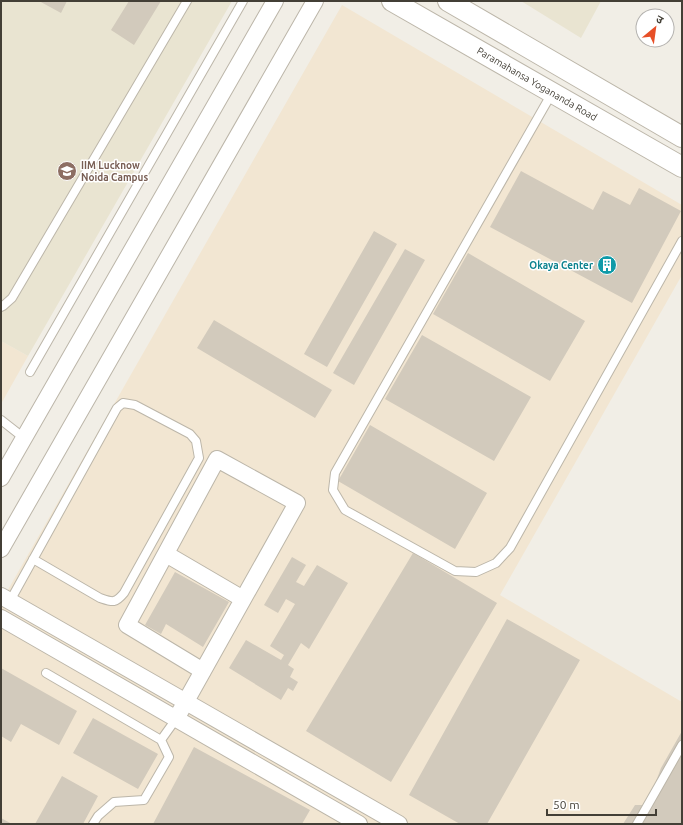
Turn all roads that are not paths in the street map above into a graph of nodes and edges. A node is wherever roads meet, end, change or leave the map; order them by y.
1 (187, 1) edge
2 (243, 1) edge
3 (275, 1) edge
4 (315, 1) edge
5 (392, 1) edge
6 (448, 1) edge
7 (552, 93) junction
8 (682, 137) edge
9 (682, 167) edge
10 (682, 240) edge
11 (1, 307) edge
12 (30, 372) dead end
13 (1, 420) edge
14 (24, 438) junction
15 (1, 478) edge
16 (1, 549) edge
17 (166, 554) junction
18 (33, 559) junction
19 (5, 599) edge
20 (244, 599) junction
21 (1, 618) edge
22 (203, 671) junction
23 (46, 673) dead end
24 (186, 702) junction
25 (176, 719) junction
26 (161, 740) junction
27 (682, 745) edge
28 (93, 824) edge
29 (359, 824) edge
30 (399, 824) edge
31 (637, 824) edge

1 - 11 lane
2 - 12 lane
3 - 14 street
4 - 16 street
5 - 7 street, Paramahansa Yogananda Road
6 - 8 street
7 - 9 street, Paramahansa Yogananda Road
7 - 10 lane
13 - 14 lane
14 - 15 street
17 - 20 street
17 - 20 street
17 - 22 street
18 - 18 lane
18 - 19 lane
19 - 24 street
20 - 22 street
21 - 25 street
22 - 24 street
23 - 26 lane
24 - 25 street
24 - 30 street
25 - 26 lane
25 - 29 street
26 - 28 lane
27 - 31 lane

